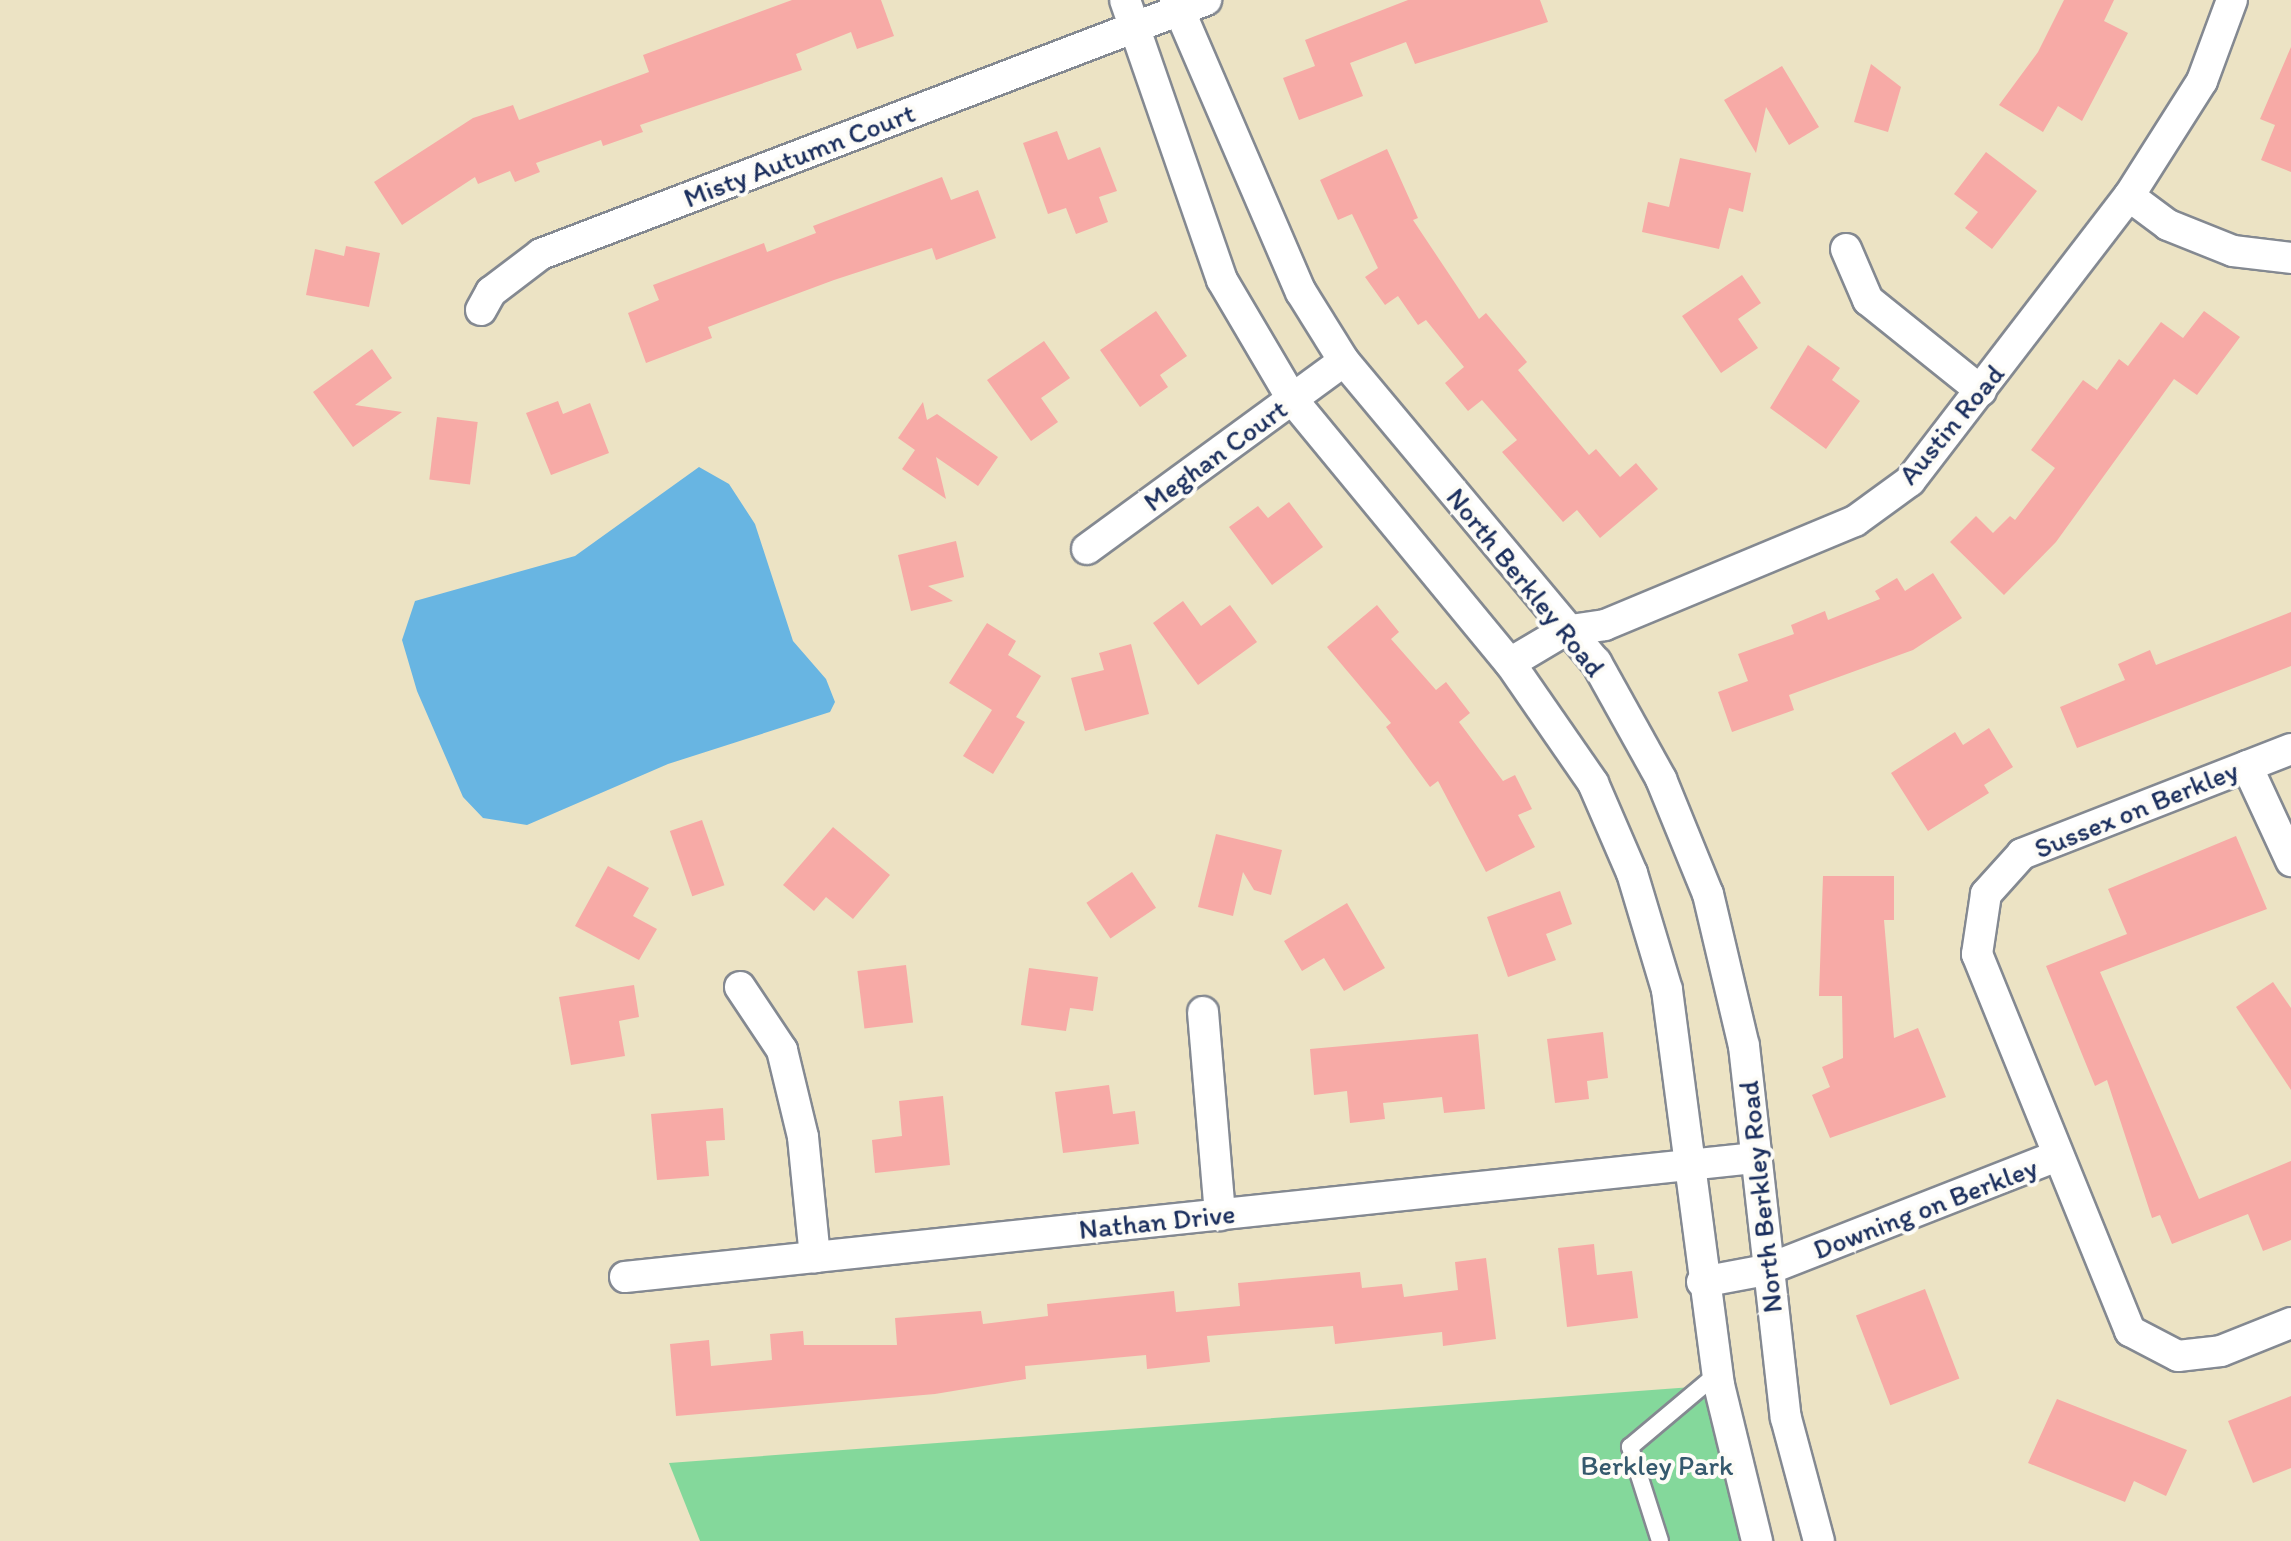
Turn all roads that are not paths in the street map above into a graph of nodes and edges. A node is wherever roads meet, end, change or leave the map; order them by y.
1 (2232, 0) edge
2 (1186, 3) edge
3 (1130, 13) edge
4 (2129, 196) junction
5 (1846, 249) dead end
6 (2291, 258) edge
7 (481, 310) dead end
8 (1344, 361) junction
9 (1981, 391) junction
10 (1292, 399) junction
11 (1087, 549) dead end
12 (1570, 630) junction
13 (1510, 663) junction
14 (2291, 749) edge
15 (2247, 766) junction
16 (2291, 861) edge
17 (740, 987) dead end
18 (1203, 1012) dead end
19 (2054, 1157) junction
20 (1756, 1158) junction
21 (1689, 1164) junction
22 (1220, 1215) junction
23 (815, 1257) junction
24 (1766, 1270) junction
25 (625, 1277) dead end
26 (1702, 1282) junction
27 (2291, 1323) edge
28 (1717, 1374) junction
29 (1660, 1541) edge
30 (1757, 1541) edge
31 (1819, 1541) edge

1 - 4 street, Austin Road
2 - 3 street, Misty Autumn Court
2 - 8 street, North Berkley Road
3 - 7 street, Misty Autumn Court
3 - 10 street
4 - 6 street
4 - 9 street, Austin Road
5 - 9 street
8 - 10 street, Meghan Court
8 - 12 street, North Berkley Road
9 - 12 street, Austin Road
10 - 11 street, Meghan Court
10 - 13 street
12 - 13 street, Austin Road
12 - 20 street, North Berkley Road
13 - 21 street
14 - 15 street, Sussex on Berkley
15 - 16 street
15 - 19 street, Sussex on Berkley
17 - 23 street
18 - 22 street
19 - 24 street, Downing on Berkley
19 - 27 street, Sussex on Berkley
20 - 21 street, Nathan Drive
20 - 24 street, North Berkley Road
21 - 22 street, Nathan Drive
21 - 26 street
22 - 23 street, Nathan Drive
23 - 25 street, Nathan Drive
24 - 26 street, Downing on Berkley
24 - 31 street, North Berkley Road
26 - 28 street
28 - 29 lane
28 - 30 street

